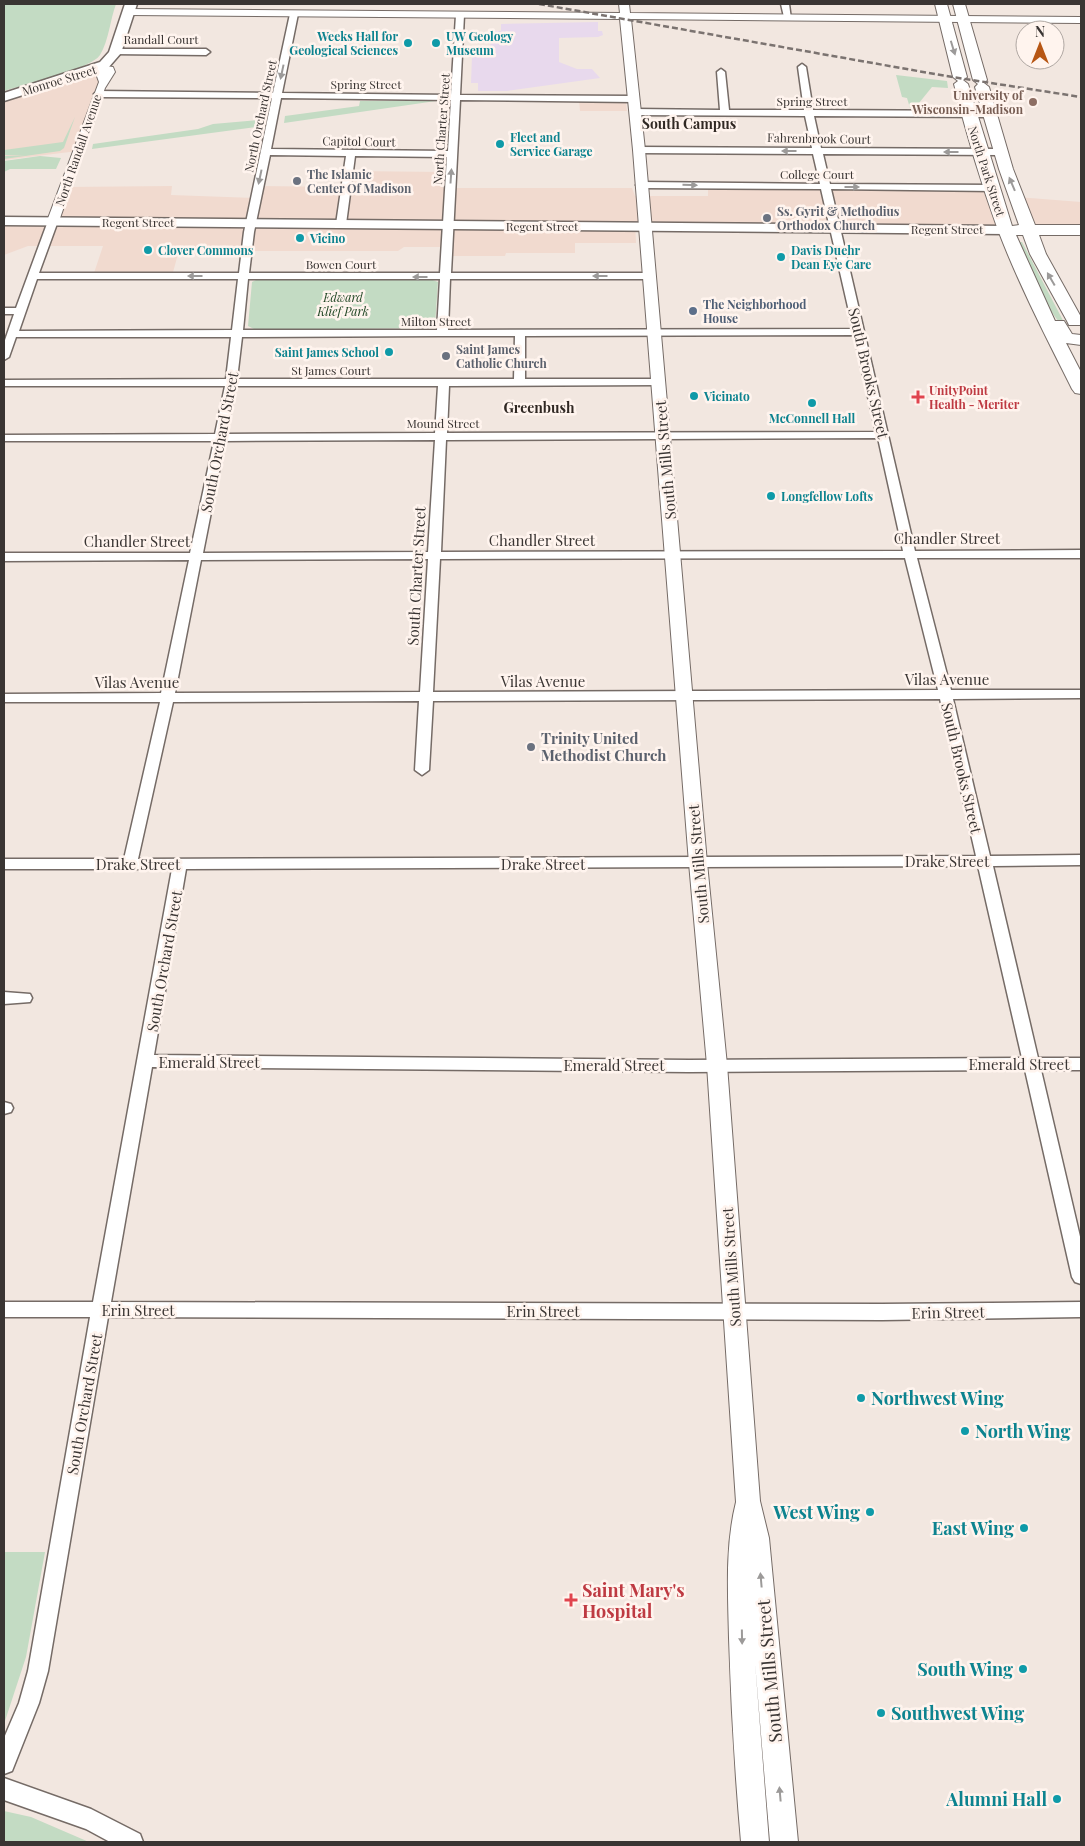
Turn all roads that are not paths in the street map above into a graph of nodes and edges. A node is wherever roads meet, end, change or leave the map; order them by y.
1 (461, 4) edge
2 (624, 4) edge
3 (786, 4) edge
4 (941, 4) edge
5 (959, 4) edge
6 (129, 8) edge
7 (294, 14) junction
8 (460, 15) junction
9 (625, 16) junction
10 (788, 18) junction
11 (945, 19) junction
12 (963, 19) junction
13 (1081, 20) edge
14 (206, 52) dead end
15 (114, 55) junction
16 (802, 67) dead end
17 (721, 72) dead end
18 (101, 74) junction
19 (98, 94) junction
20 (277, 95) junction
21 (4, 97) edge
22 (456, 97) junction
23 (633, 98) junction
24 (635, 112) junction
25 (725, 113) junction
26 (810, 113) junction
27 (968, 114) junction
28 (988, 114) junction
29 (639, 150) junction
30 (818, 151) junction
31 (265, 152) junction
32 (981, 152) junction
33 (1000, 152) junction
34 (351, 153) junction
35 (452, 154) junction
36 (641, 185) junction
37 (827, 187) junction
38 (993, 188) junction
39 (4, 221) edge
40 (53, 221) junction
41 (250, 223) junction
42 (341, 224) junction
43 (448, 225) junction
44 (644, 227) junction
45 (836, 228) junction
46 (1006, 230) junction
47 (1030, 230) junction
48 (1081, 230) edge
49 (33, 276) junction
50 (244, 276) junction
51 (648, 276) junction
52 (445, 277) junction
53 (4, 311) edge
54 (20, 311) junction
55 (1053, 324) junction
56 (860, 332) junction
57 (1079, 332) edge
58 (653, 333) junction
59 (12, 334) junction
60 (238, 334) junction
61 (442, 334) junction
62 (520, 334) junction
63 (4, 357) edge
64 (1081, 368) edge
65 (658, 382) junction
66 (4, 383) edge
67 (231, 383) junction
68 (444, 383) junction
69 (519, 383) junction
70 (1081, 389) edge
71 (883, 435) junction
72 (662, 436) junction
73 (440, 437) junction
74 (4, 438) edge
75 (219, 438) junction
76 (910, 554) junction
77 (1081, 554) edge
78 (434, 556) junction
79 (673, 556) junction
80 (4, 557) edge
81 (197, 557) junction
82 (1081, 694) edge
83 (946, 695) junction
84 (425, 697) junction
85 (685, 697) junction
86 (4, 698) edge
87 (167, 698) junction
88 (422, 770) dead end
89 (1081, 860) edge
90 (983, 861) junction
91 (698, 863) junction
92 (4, 864) edge
93 (130, 864) junction
94 (180, 864) junction
95 (4, 998) edge
96 (24, 998) dead end
97 (146, 1061) junction
98 (1032, 1064) junction
99 (1081, 1064) edge
100 (717, 1065) junction
101 (1081, 1277) edge
102 (4, 1309) edge
103 (102, 1310) junction
104 (1081, 1310) edge
105 (734, 1312) junction
106 (748, 1501) junction
107 (4, 1762) edge
108 (4, 1789) edge
109 (132, 1842) edge
110 (755, 1842) edge
111 (784, 1842) edge

1 - 8 street, North Charter Street
2 - 9 street
3 - 10 street
4 - 11 main road, North Park Street
5 - 12 main road, North Park Street
6 - 7 street
6 - 15 main road
7 - 8 street
7 -> 20 street, North Orchard Street
8 - 9 street
8 - 22 street, North Charter Street
9 - 10 street
9 - 23 street
10 - 11 street
11 - 12 street
11 -> 27 main road, North Park Street
12 - 13 street
12 - 28 main road, North Park Street
14 - 15 street, Randall Court
15 - 18 main road, Monroe Street
16 - 26 street, South Brooks Street
17 - 25 street
18 - 19 street, North Randall Avenue
18 - 21 main road, Monroe Street
19 - 20 street, Spring Street
19 - 40 street, North Randall Avenue
20 - 22 street, Spring Street
20 - 31 street, North Orchard Street
22 - 23 street, Spring Street
22 - 35 street, North Charter Street
23 - 24 street
24 - 25 street, Spring Street
24 - 29 street
25 - 26 street, Spring Street
26 - 27 street, Spring Street
26 - 30 street, South Brooks Street
27 - 28 street, Spring Street
27 - 32 main road, North Park Street
28 - 33 main road, North Park Street
30 -> 29 street, Fahrenbrook Court
29 - 36 street
32 -> 30 street, Fahrenbrook Court
30 - 37 street, South Brooks Street
31 - 34 street, Capitol Court
31 -> 41 street, North Orchard Street
32 - 33 street, Fahrenbrook Court
32 - 38 main road, North Park Street
47 -> 33 main road, North Park Street
34 - 35 street, Capitol Court
34 - 42 street
43 -> 35 street, North Charter Street
36 -> 37 street, College Court
36 - 44 street
37 -> 38 street, College Court
37 - 45 street, South Brooks Street
38 - 46 main road, North Park Street
39 - 40 main road, Regent Street
40 - 41 main road, Regent Street
40 - 49 street
41 - 42 main road, Regent Street
41 - 50 street, South Orchard Street
42 - 43 main road, Regent Street
43 - 44 main road, Regent Street
43 - 52 street
44 - 45 main road, Regent Street
44 - 51 street, South Mills Street
45 - 46 main road, Regent Street
45 - 56 street, South Brooks Street
46 - 47 main road, Regent Street
46 - 55 main road, North Park Street
47 - 48 main road, Regent Street
57 -> 47 main road, North Park Street
50 -> 49 street, Bowen Court
49 - 54 street
52 -> 50 street, Bowen Court
50 - 60 street, South Orchard Street
51 -> 52 street, Bowen Court
51 - 58 street, South Mills Street
52 - 61 street
53 - 54 street
54 - 59 street
55 - 57 main road
55 - 70 main road, North Park Street
56 - 58 street, Milton Street
56 - 71 street, South Brooks Street
57 - 64 main road
58 - 62 street, Milton Street
58 - 65 street, South Mills Street
59 - 60 street, Milton Street
59 - 63 street
60 - 61 street, Milton Street
60 - 67 street, South Orchard Street
61 - 62 street, Milton Street
62 - 69 street
65 - 69 street, St James Court
65 - 72 street, South Mills Street
66 - 67 street, St James Court
67 - 68 street, St James Court
67 - 75 street, South Orchard Street
68 - 69 street, St James Court
68 - 73 street, South Charter Street
71 - 72 street, Mound Street
71 - 76 street, South Brooks Street
72 - 73 street, Mound Street
72 - 79 street, South Mills Street
73 - 75 street, Mound Street
73 - 78 street, South Charter Street
74 - 75 street, Mound Street
75 - 81 street, South Orchard Street
76 - 77 street, Chandler Street
76 - 79 street, Chandler Street
76 - 83 street, South Brooks Street
78 - 79 street, Chandler Street
78 - 81 street, Chandler Street
78 - 84 street, South Charter Street
79 - 85 street, South Mills Street
80 - 81 street, Chandler Street
81 - 87 street, South Orchard Street
82 - 83 street, Vilas Avenue
83 - 85 street, Vilas Avenue
83 - 90 street, South Brooks Street
84 - 85 street, Vilas Avenue
84 - 87 street, Vilas Avenue
84 - 88 street, South Charter Street
85 - 91 street, South Mills Street
86 - 87 street, Vilas Avenue
87 - 93 street, South Orchard Street
89 - 90 street, Drake Street
90 - 91 street, Drake Street
90 - 98 street, South Brooks Street
91 - 94 street, Drake Street
91 - 100 street, South Mills Street
92 - 93 street, Drake Street
93 - 94 street, Drake Street
94 - 97 street, South Orchard Street
95 - 96 street
97 - 100 street, Emerald Street
97 - 103 street, South Orchard Street
98 - 99 street, Emerald Street
98 - 100 street, Emerald Street
98 - 101 street, South Brooks Street
100 - 105 street, South Mills Street
102 - 103 street, Erin Street
103 - 105 street, Erin Street
103 - 107 street, South Orchard Street
104 - 105 street, Erin Street
105 - 106 street, South Mills Street
106 -> 110 street, South Mills Street
111 -> 106 street, South Mills Street
108 - 109 street

